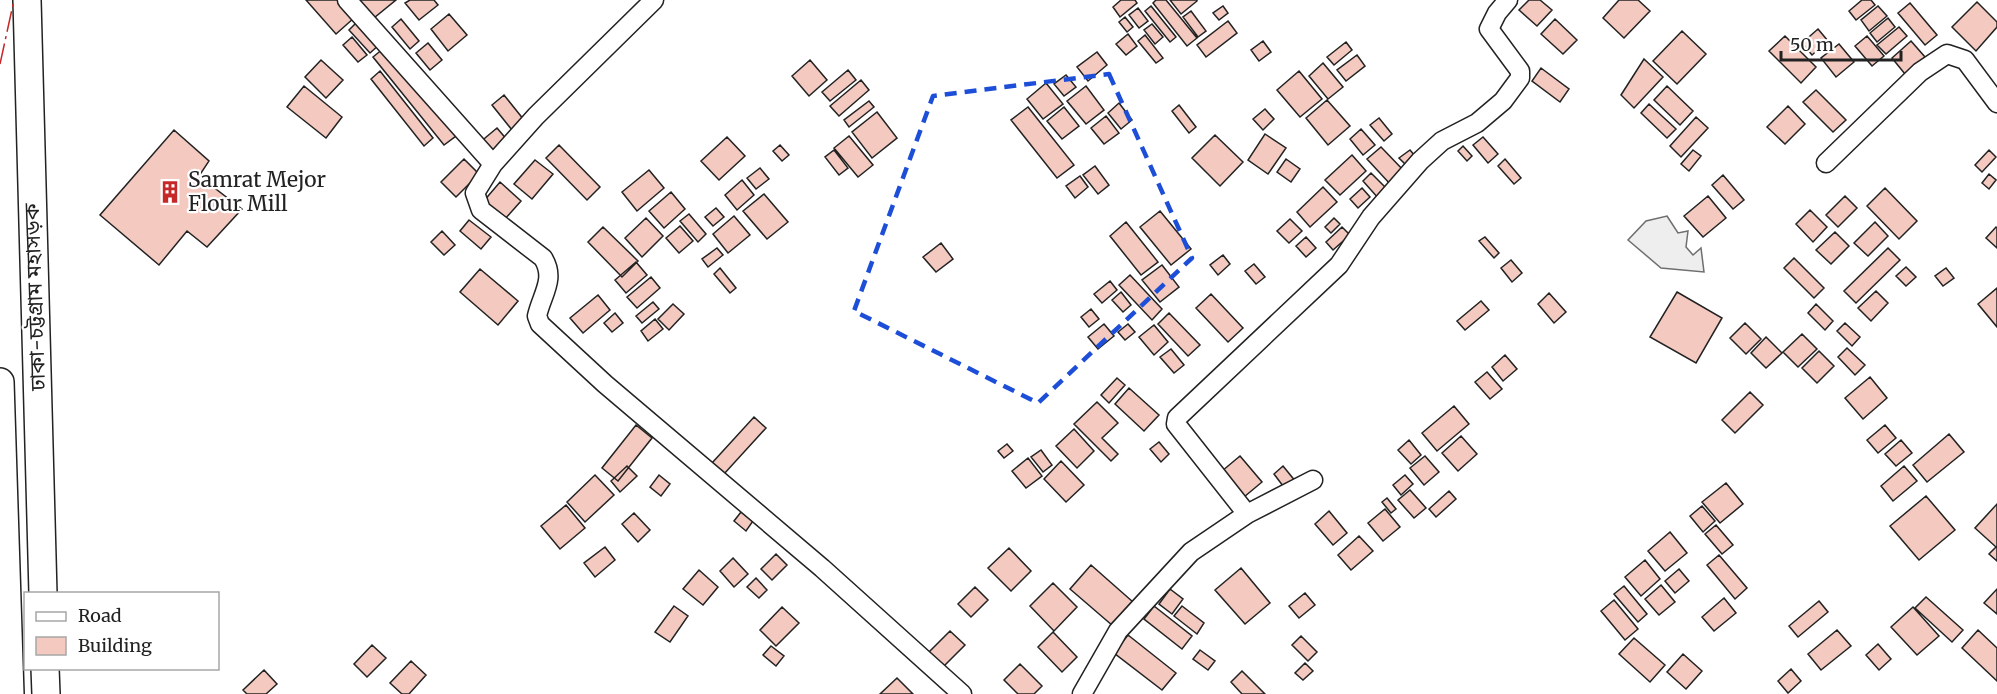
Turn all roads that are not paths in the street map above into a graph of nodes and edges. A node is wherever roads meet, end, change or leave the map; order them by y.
1 (27, 0) edge
2 (347, 0) edge
3 (654, 0) edge
4 (1508, 0) edge
5 (1997, 103) edge
6 (1826, 163) dead end
7 (493, 164) junction
8 (0, 382) edge
9 (1313, 480) dead end
10 (1247, 514) junction
11 (43, 592) edge
12 (45, 670) edge
13 (10, 694) edge
14 (46, 694) edge
15 (962, 694) edge
16 (1082, 694) edge

1 - 11 highway, ঢাকা-চট্টগ্রাম মহাসড়ক
2 - 7 street
3 - 7 street
4 - 10 street
5 - 6 street
7 - 15 street
8 - 13 highway, ঢাকা-চট্টগ্রাম মহাসড়ক
9 - 10 street
10 - 16 street
12 - 14 highway

